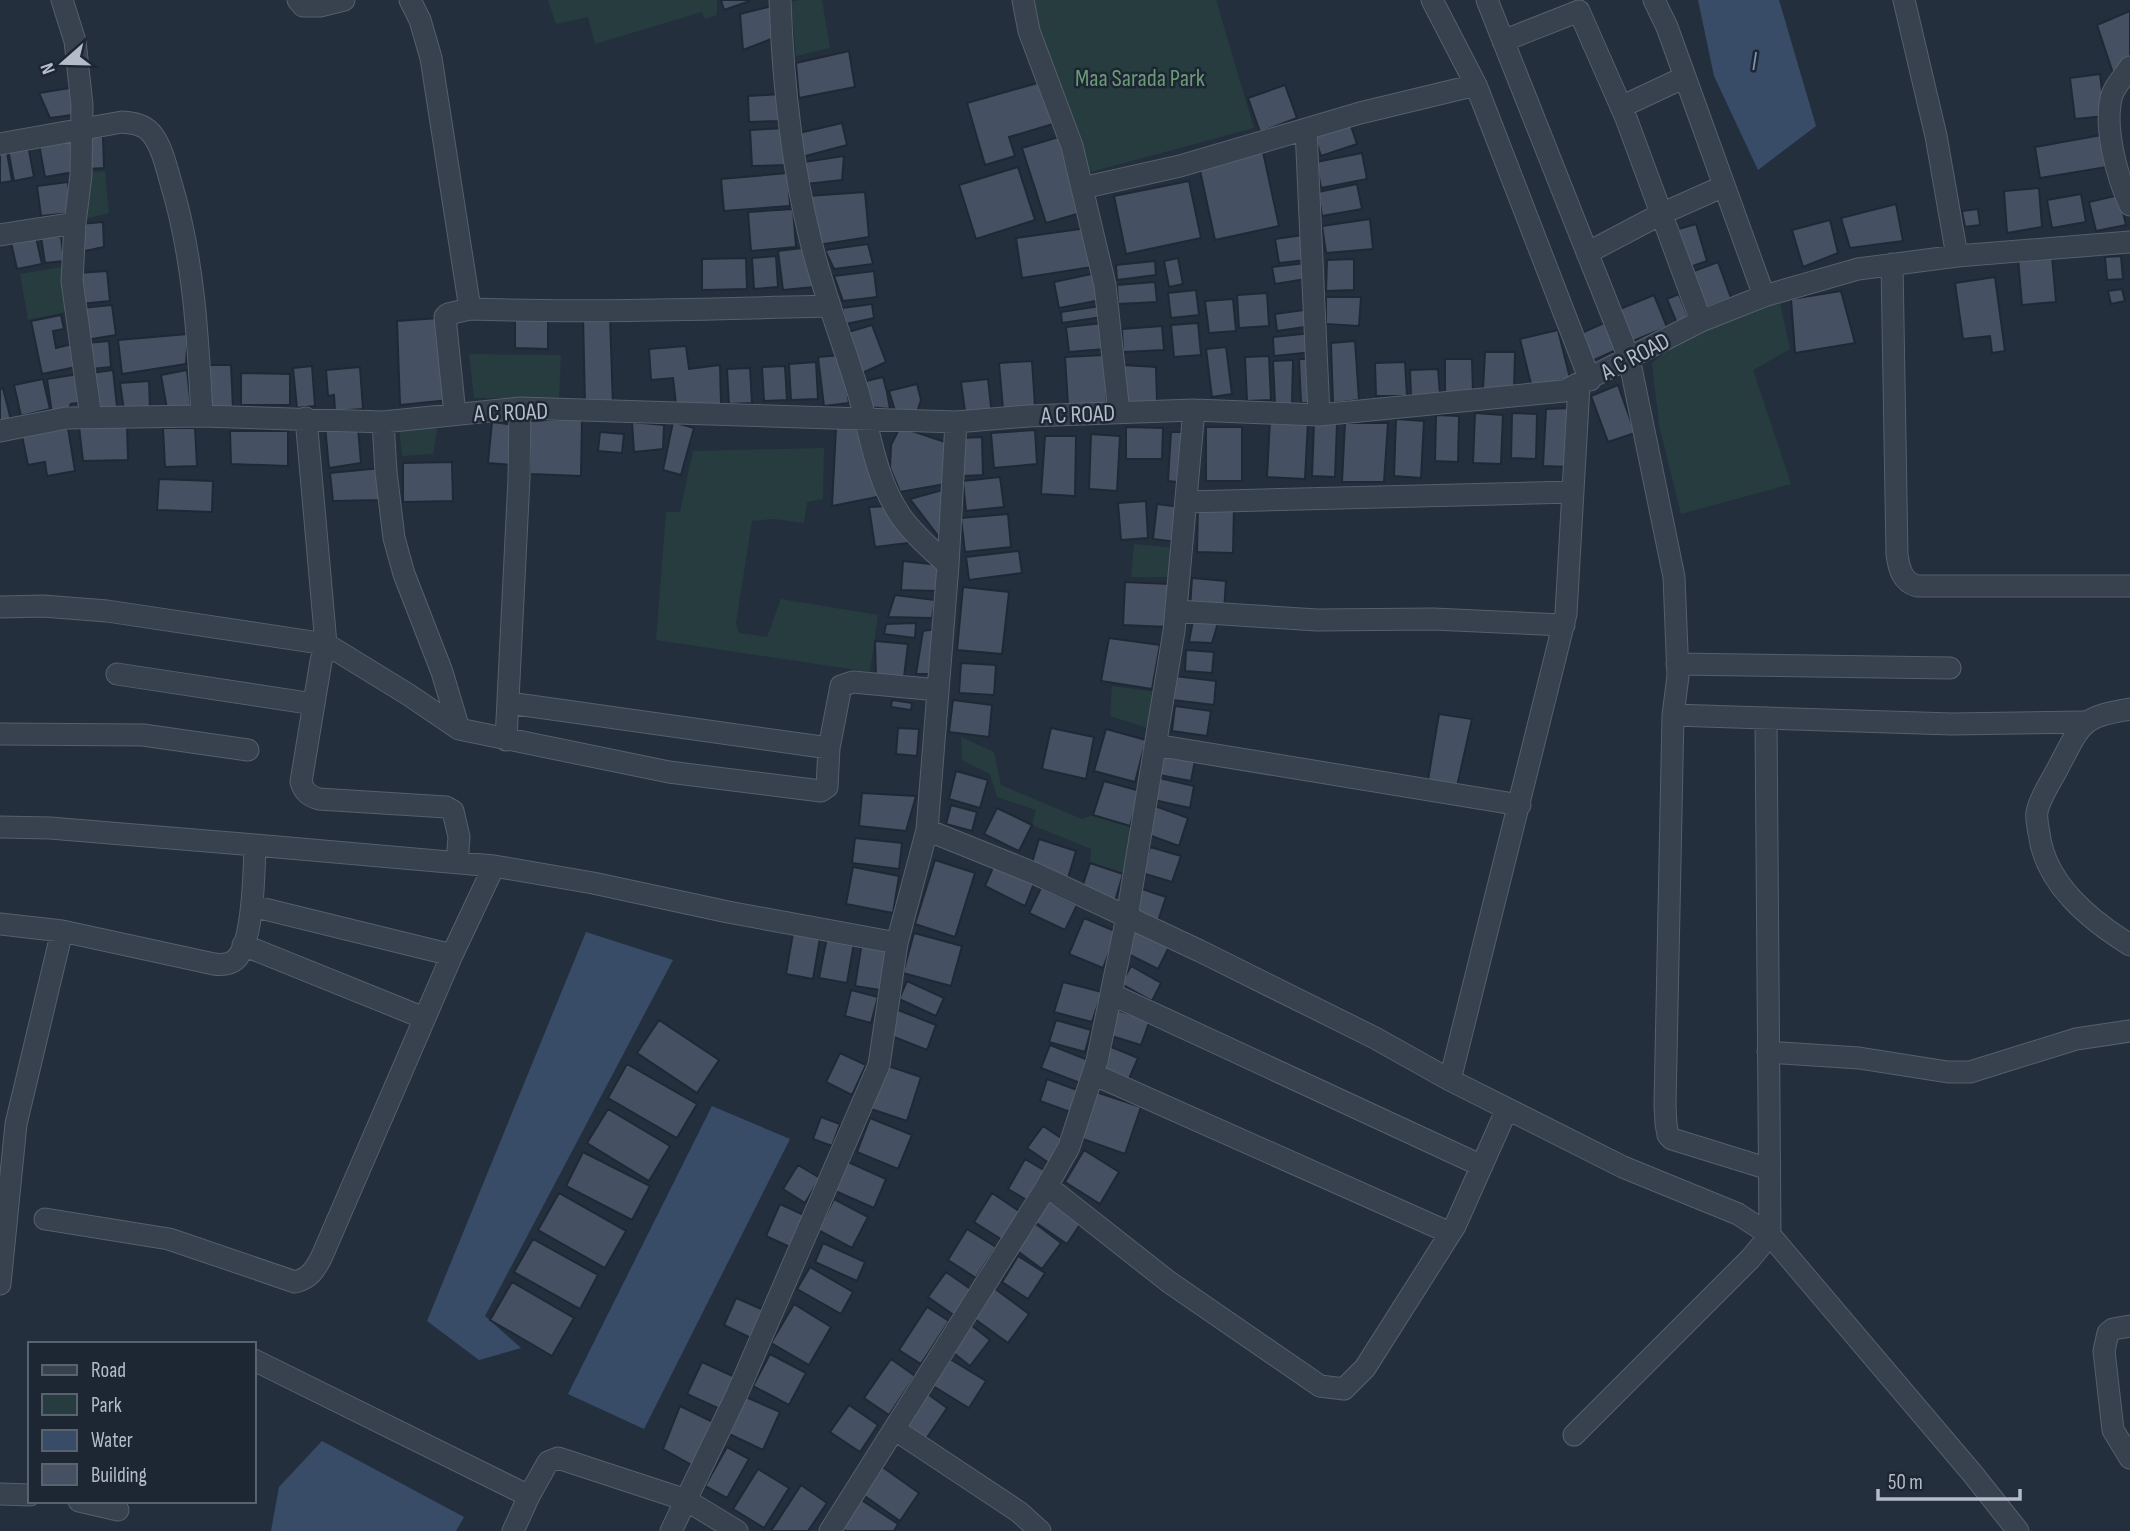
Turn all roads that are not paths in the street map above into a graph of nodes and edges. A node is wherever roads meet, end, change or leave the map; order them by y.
1 (62, 0) edge
2 (298, 0) edge
3 (344, 0) edge
4 (411, 0) edge
5 (779, 0) edge
6 (1432, 0) edge
7 (1487, 0) edge
8 (1654, 0) edge
9 (1904, 0) edge
10 (1030, 2) edge
11 (1579, 5) edge
12 (1503, 41) junction
13 (2130, 67) edge
14 (1685, 77) junction
15 (1476, 85) junction
16 (1621, 107) junction
17 (1306, 129) junction
18 (81, 130) junction
19 (0, 144) edge
20 (1724, 186) junction
21 (1082, 188) junction
22 (2130, 205) edge
23 (1661, 214) junction
24 (75, 223) junction
25 (0, 235) edge
26 (2130, 242) edge
27 (1587, 253) junction
28 (1957, 256) junction
29 (1892, 264) junction
30 (1765, 296) junction
31 (828, 306) junction
32 (470, 309) junction
33 (1701, 321) junction
34 (1629, 358) junction
35 (1585, 383) junction
36 (520, 408) junction
37 (1194, 410) junction
38 (1119, 412) junction
39 (455, 414) junction
40 (1320, 415) junction
41 (202, 416) junction
42 (92, 418) junction
43 (306, 418) junction
44 (865, 419) junction
45 (383, 422) junction
46 (956, 422) junction
47 (0, 431) edge
48 (1573, 492) junction
49 (1186, 502) junction
50 (948, 565) junction
51 (2130, 586) edge
52 (0, 607) edge
53 (1177, 611) junction
54 (1564, 625) junction
55 (326, 644) junction
56 (1677, 664) junction
57 (1950, 668) dead end
58 (117, 674) dead end
59 (938, 690) junction
60 (509, 703) junction
61 (314, 704) junction
62 (2130, 709) edge
63 (1673, 715) junction
64 (1766, 718) junction
65 (2084, 722) junction
66 (459, 729) junction
67 (0, 734) edge
68 (506, 740) junction
69 (1155, 746) junction
70 (828, 748) junction
71 (248, 750) dead end
72 (1520, 805) junction
73 (0, 827) edge
74 (927, 830) junction
75 (255, 845) junction
76 (457, 863) junction
77 (494, 866) junction
78 (252, 906) junction
79 (1127, 917) junction
80 (0, 924) edge
81 (62, 931) junction
82 (897, 943) junction
83 (243, 945) junction
84 (2130, 945) edge
85 (452, 955) junction
86 (1111, 994) junction
87 (424, 1018) junction
88 (2130, 1031) edge
89 (1768, 1052) junction
90 (1093, 1074) junction
91 (1450, 1080) junction
92 (1507, 1110) junction
93 (1482, 1166) junction
94 (1769, 1169) junction
95 (1047, 1186) junction
96 (45, 1219) dead end
97 (1450, 1233) junction
98 (1770, 1235) junction
99 (0, 1274) edge
100 (2130, 1326) edge
101 (256, 1361) edge
102 (894, 1429) junction
103 (1574, 1435) dead end
104 (2130, 1458) edge
105 (0, 1494) edge
106 (28, 1495) edge
107 (529, 1496) junction
108 (686, 1500) junction
109 (88, 1503) edge
110 (118, 1510) dead end
111 (513, 1531) edge
112 (671, 1531) edge
113 (737, 1531) edge
114 (830, 1531) edge
115 (1041, 1531) edge
116 (2018, 1531) edge

1 - 18 street
2 - 3 street
4 - 32 street
5 - 31 street
6 - 15 street
7 - 12 street
8 - 14 street
9 - 28 street
10 - 21 street
11 - 12 street
11 - 16 street
12 - 27 street
13 - 22 street
14 - 16 street
14 - 20 street
15 - 17 street
15 - 35 street
16 - 23 street
17 - 21 street
17 - 40 street
18 - 19 street
18 - 24 street
18 - 41 street
20 - 23 street
20 - 30 street
21 - 38 street
23 - 27 street
23 - 33 street
24 - 25 street
24 - 42 street
26 - 28 street, A C ROAD
27 - 34 street
28 - 29 street, A C ROAD
29 - 30 street, A C ROAD
29 - 51 street
30 - 33 street, A C ROAD
31 - 32 street
31 - 44 street
32 - 39 street
33 - 34 street, A C ROAD
34 - 35 street, A C ROAD
34 - 56 street
35 - 40 street, A C ROAD
35 - 48 street
36 - 39 street, A C ROAD
36 - 44 street, A C ROAD
36 - 60 street
37 - 38 street, A C ROAD
37 - 40 street, A C ROAD
37 - 49 street
38 - 46 street, A C ROAD
39 - 45 street, A C ROAD
41 - 42 street, A C ROAD
41 - 43 street, A C ROAD
42 - 47 street, A C ROAD
43 - 45 street, A C ROAD
43 - 55 street
44 - 46 street, A C ROAD
44 - 50 street
45 - 66 street
46 - 50 street
48 - 49 street
48 - 54 street
49 - 53 street
50 - 59 street
52 - 55 street
53 - 54 street
53 - 69 street
54 - 72 street
55 - 61 street
55 - 66 street
56 - 57 street
56 - 63 street
58 - 61 street
59 - 70 street
59 - 74 street
60 - 68 street
60 - 70 street
61 - 76 street
62 - 65 street
63 - 64 street
63 - 94 street
64 - 65 street
64 - 89 street
65 - 84 street
66 - 68 street
67 - 71 street
68 - 70 street
69 - 72 street
69 - 79 street
72 - 91 street
73 - 75 street
74 - 79 street
74 - 82 street
75 - 76 street
75 - 78 street
76 - 77 street
77 - 82 street
77 - 85 street
78 - 83 street
78 - 85 street
79 - 86 street
79 - 91 street
80 - 81 street
81 - 83 street
81 - 99 street
82 - 108 street
83 - 87 street
85 - 87 street
86 - 90 street
86 - 93 street
87 - 96 street
88 - 89 street
89 - 94 street
90 - 95 street
90 - 97 street
91 - 92 street
92 - 93 street
92 - 98 street
93 - 97 street
94 - 98 street
95 - 97 street
95 - 102 street
98 - 103 street
98 - 116 street
100 - 104 street
101 - 107 street
102 - 114 street
102 - 115 street
105 - 106 street
107 - 108 street
107 - 111 street
108 - 112 street
108 - 113 street
109 - 110 street

